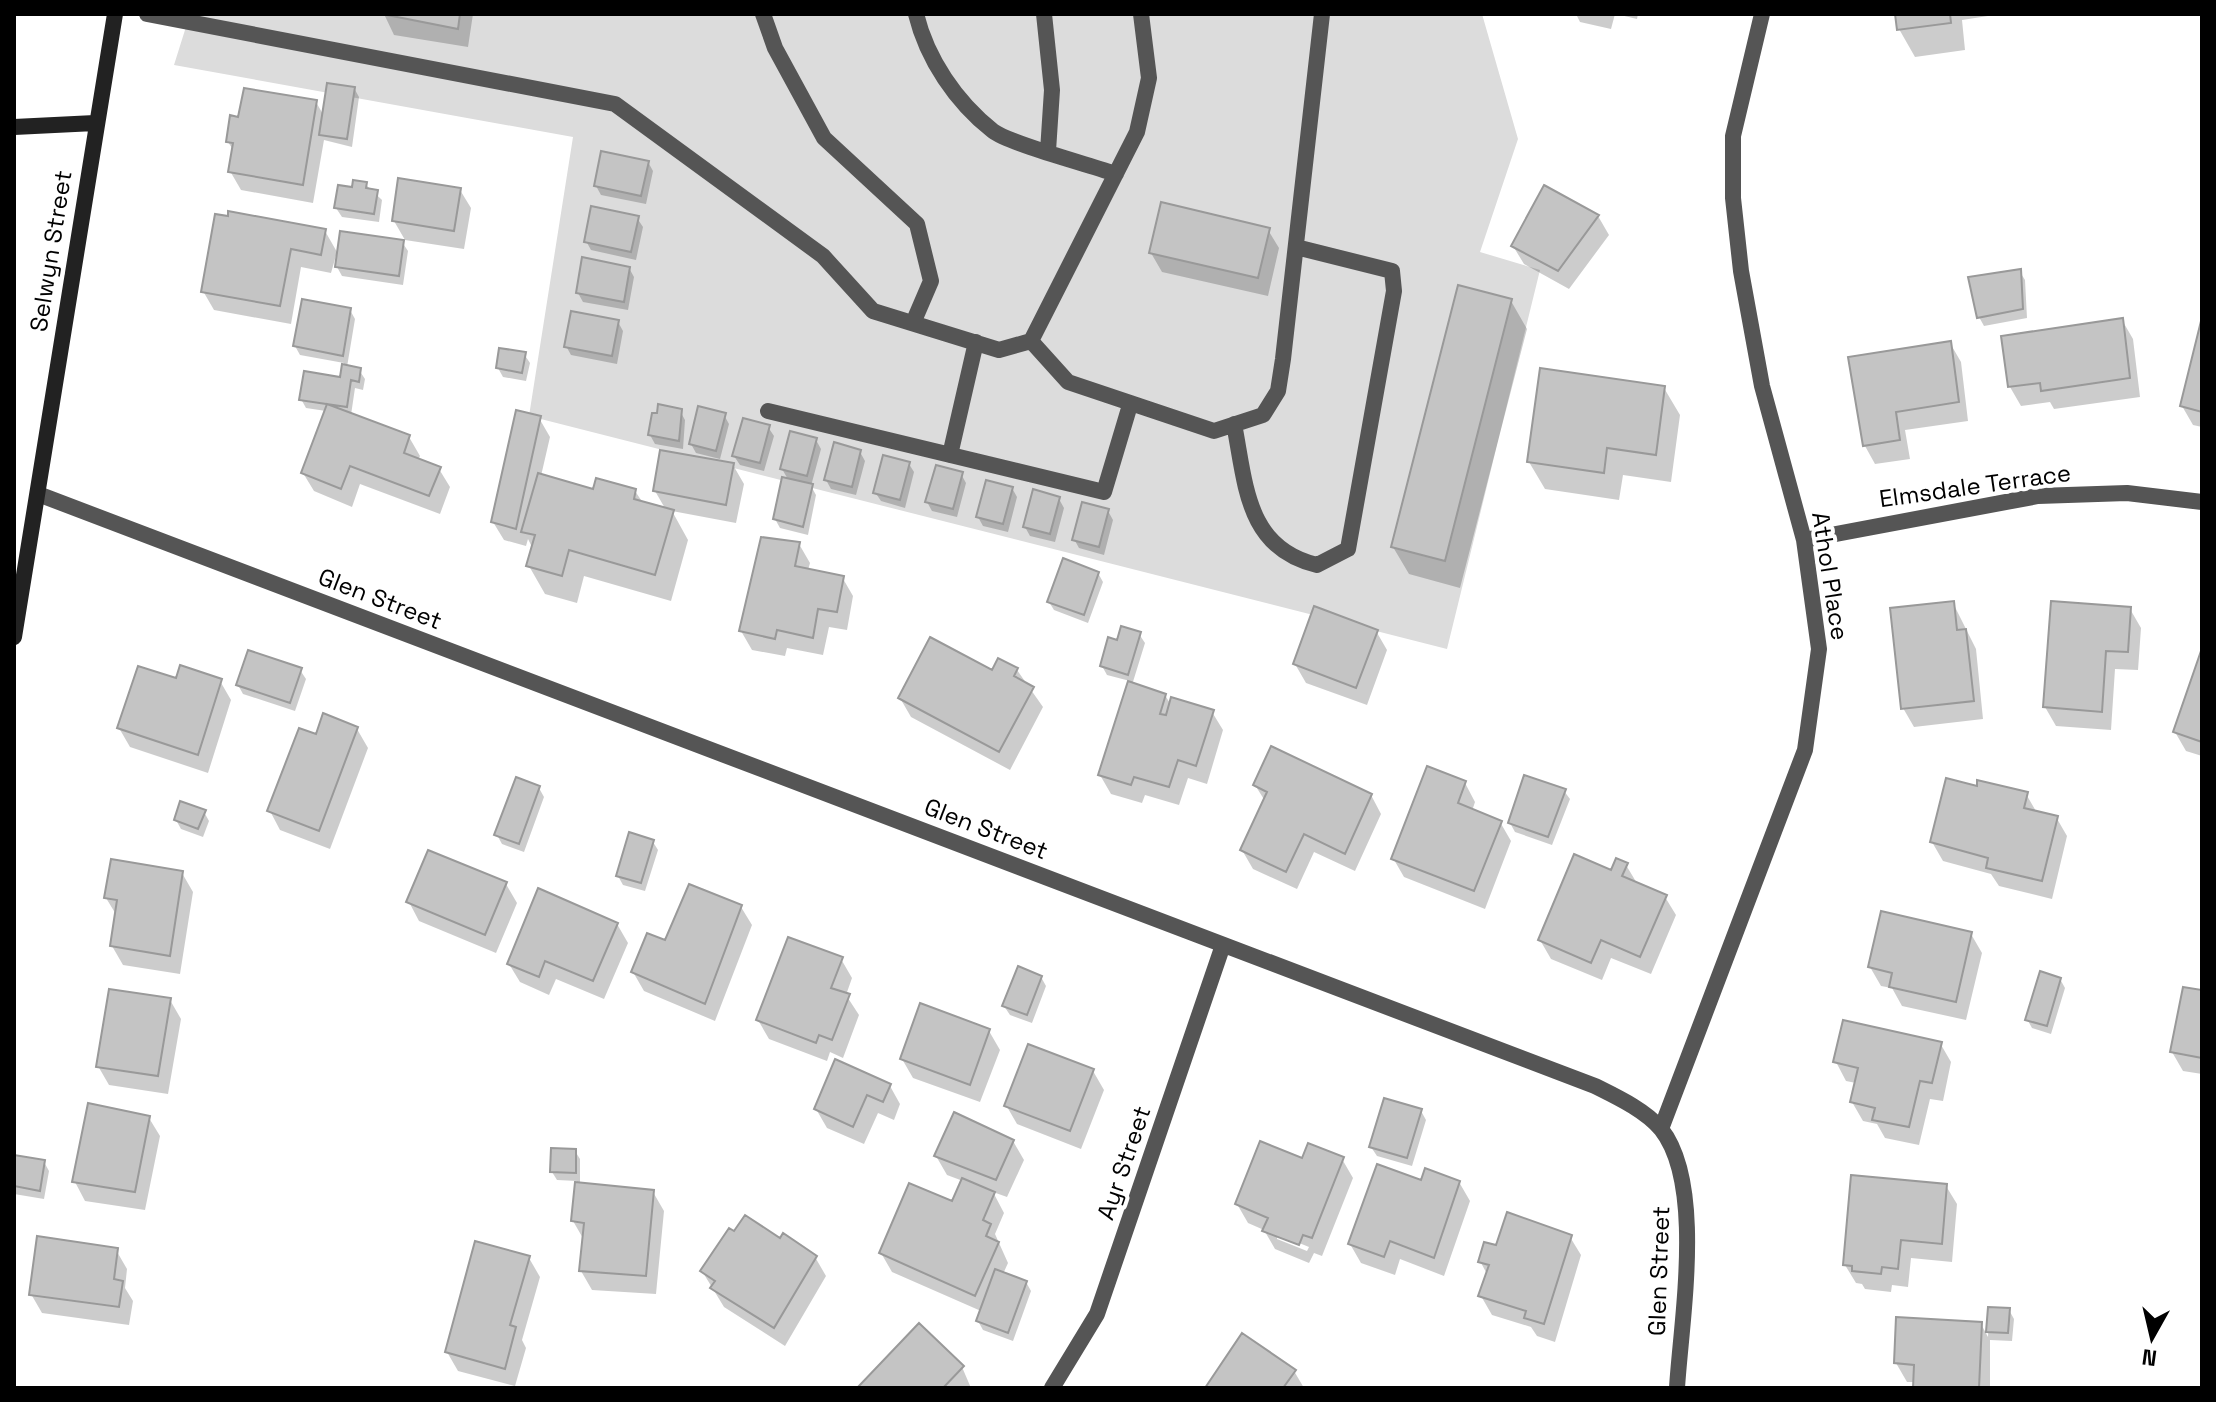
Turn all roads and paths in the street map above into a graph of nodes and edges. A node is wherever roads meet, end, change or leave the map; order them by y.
1 (115, 14) edge
2 (147, 14) edge
3 (763, 14) edge
4 (916, 14) edge
5 (1044, 14) edge
6 (1141, 14) edge
7 (1322, 14) edge
8 (1762, 14) edge
9 (95, 123) junction
10 (14, 127) edge
11 (1048, 151) junction
12 (1116, 174) junction
13 (1296, 247) junction
14 (913, 323) junction
15 (1031, 341) junction
16 (976, 342) junction
17 (1130, 405) junction
18 (768, 411) dead end
19 (1234, 424) junction
20 (950, 455) junction
21 (38, 494) junction
22 (2202, 502) edge
23 (1804, 540) junction
24 (14, 637) edge
25 (1223, 945) junction
26 (1661, 1129) junction
27 (1052, 1388) edge
28 (1677, 1388) edge

1 - 9 street, Selwyn Street
2 - 14 street
3 - 14 street
4 - 11 street
5 - 11 street
6 - 12 street
7 - 13 street
8 - 23 street, Athol Place
9 - 10 street
9 - 21 street, Selwyn Street
11 - 12 street
12 - 15 street
13 - 19 street
13 - 19 street
14 - 16 street
15 - 16 street
15 - 17 street
16 - 20 street
17 - 19 street
17 - 20 street
18 - 20 street
21 - 24 street, Selwyn Street
21 - 25 street, Glen Street
22 - 23 street, Elmsdale Terrace
23 - 26 street, Athol Place
25 - 26 street, Glen Street
25 - 27 street, Ayr Street
26 - 28 street, Glen Street

